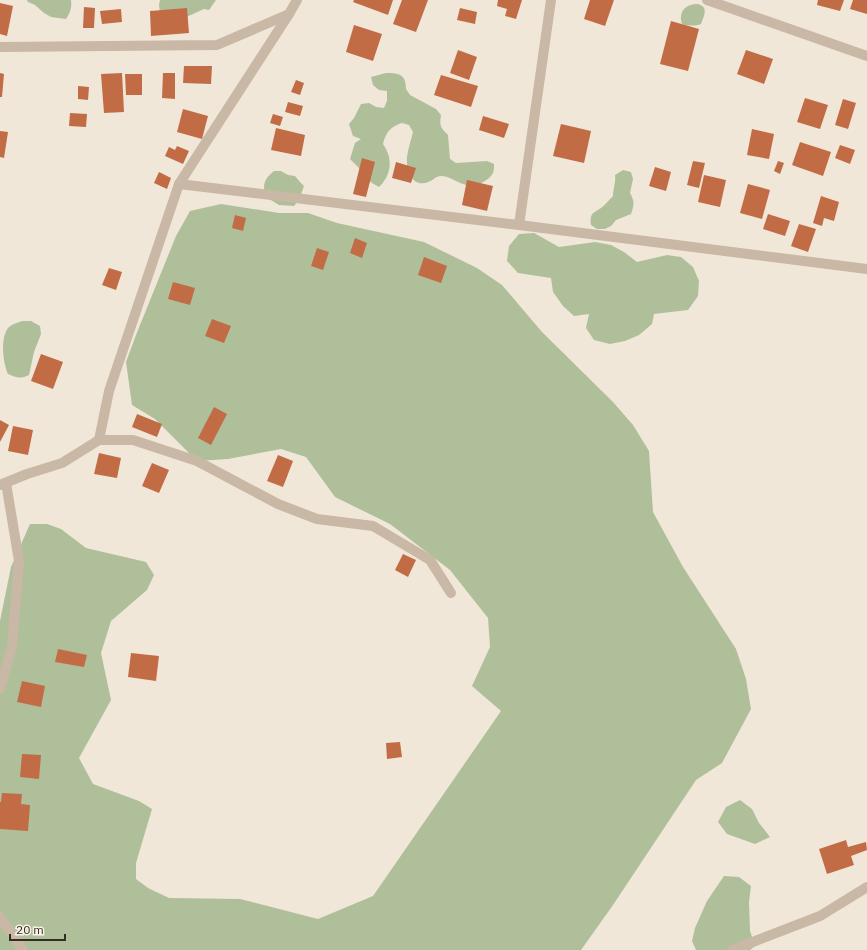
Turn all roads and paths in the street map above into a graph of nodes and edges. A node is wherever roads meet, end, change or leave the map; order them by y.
1 (291, 0) edge
2 (297, 0) edge
3 (551, 0) edge
4 (707, 0) edge
5 (289, 14) junction
6 (0, 48) edge
7 (867, 56) edge
8 (179, 184) junction
9 (519, 225) junction
10 (867, 269) edge
11 (99, 440) junction
12 (3, 484) edge
13 (451, 593) dead end
14 (0, 689) edge
15 (867, 887) edge
16 (0, 917) edge
17 (23, 950) edge
18 (732, 950) edge

1 - 5 street
2 - 5 street
3 - 9 street
4 - 7 street
5 - 6 street
5 - 8 street
8 - 9 street
8 - 11 street
9 - 10 street
11 - 12 street
11 - 13 street
12 - 14 street
15 - 18 street
16 - 17 street

